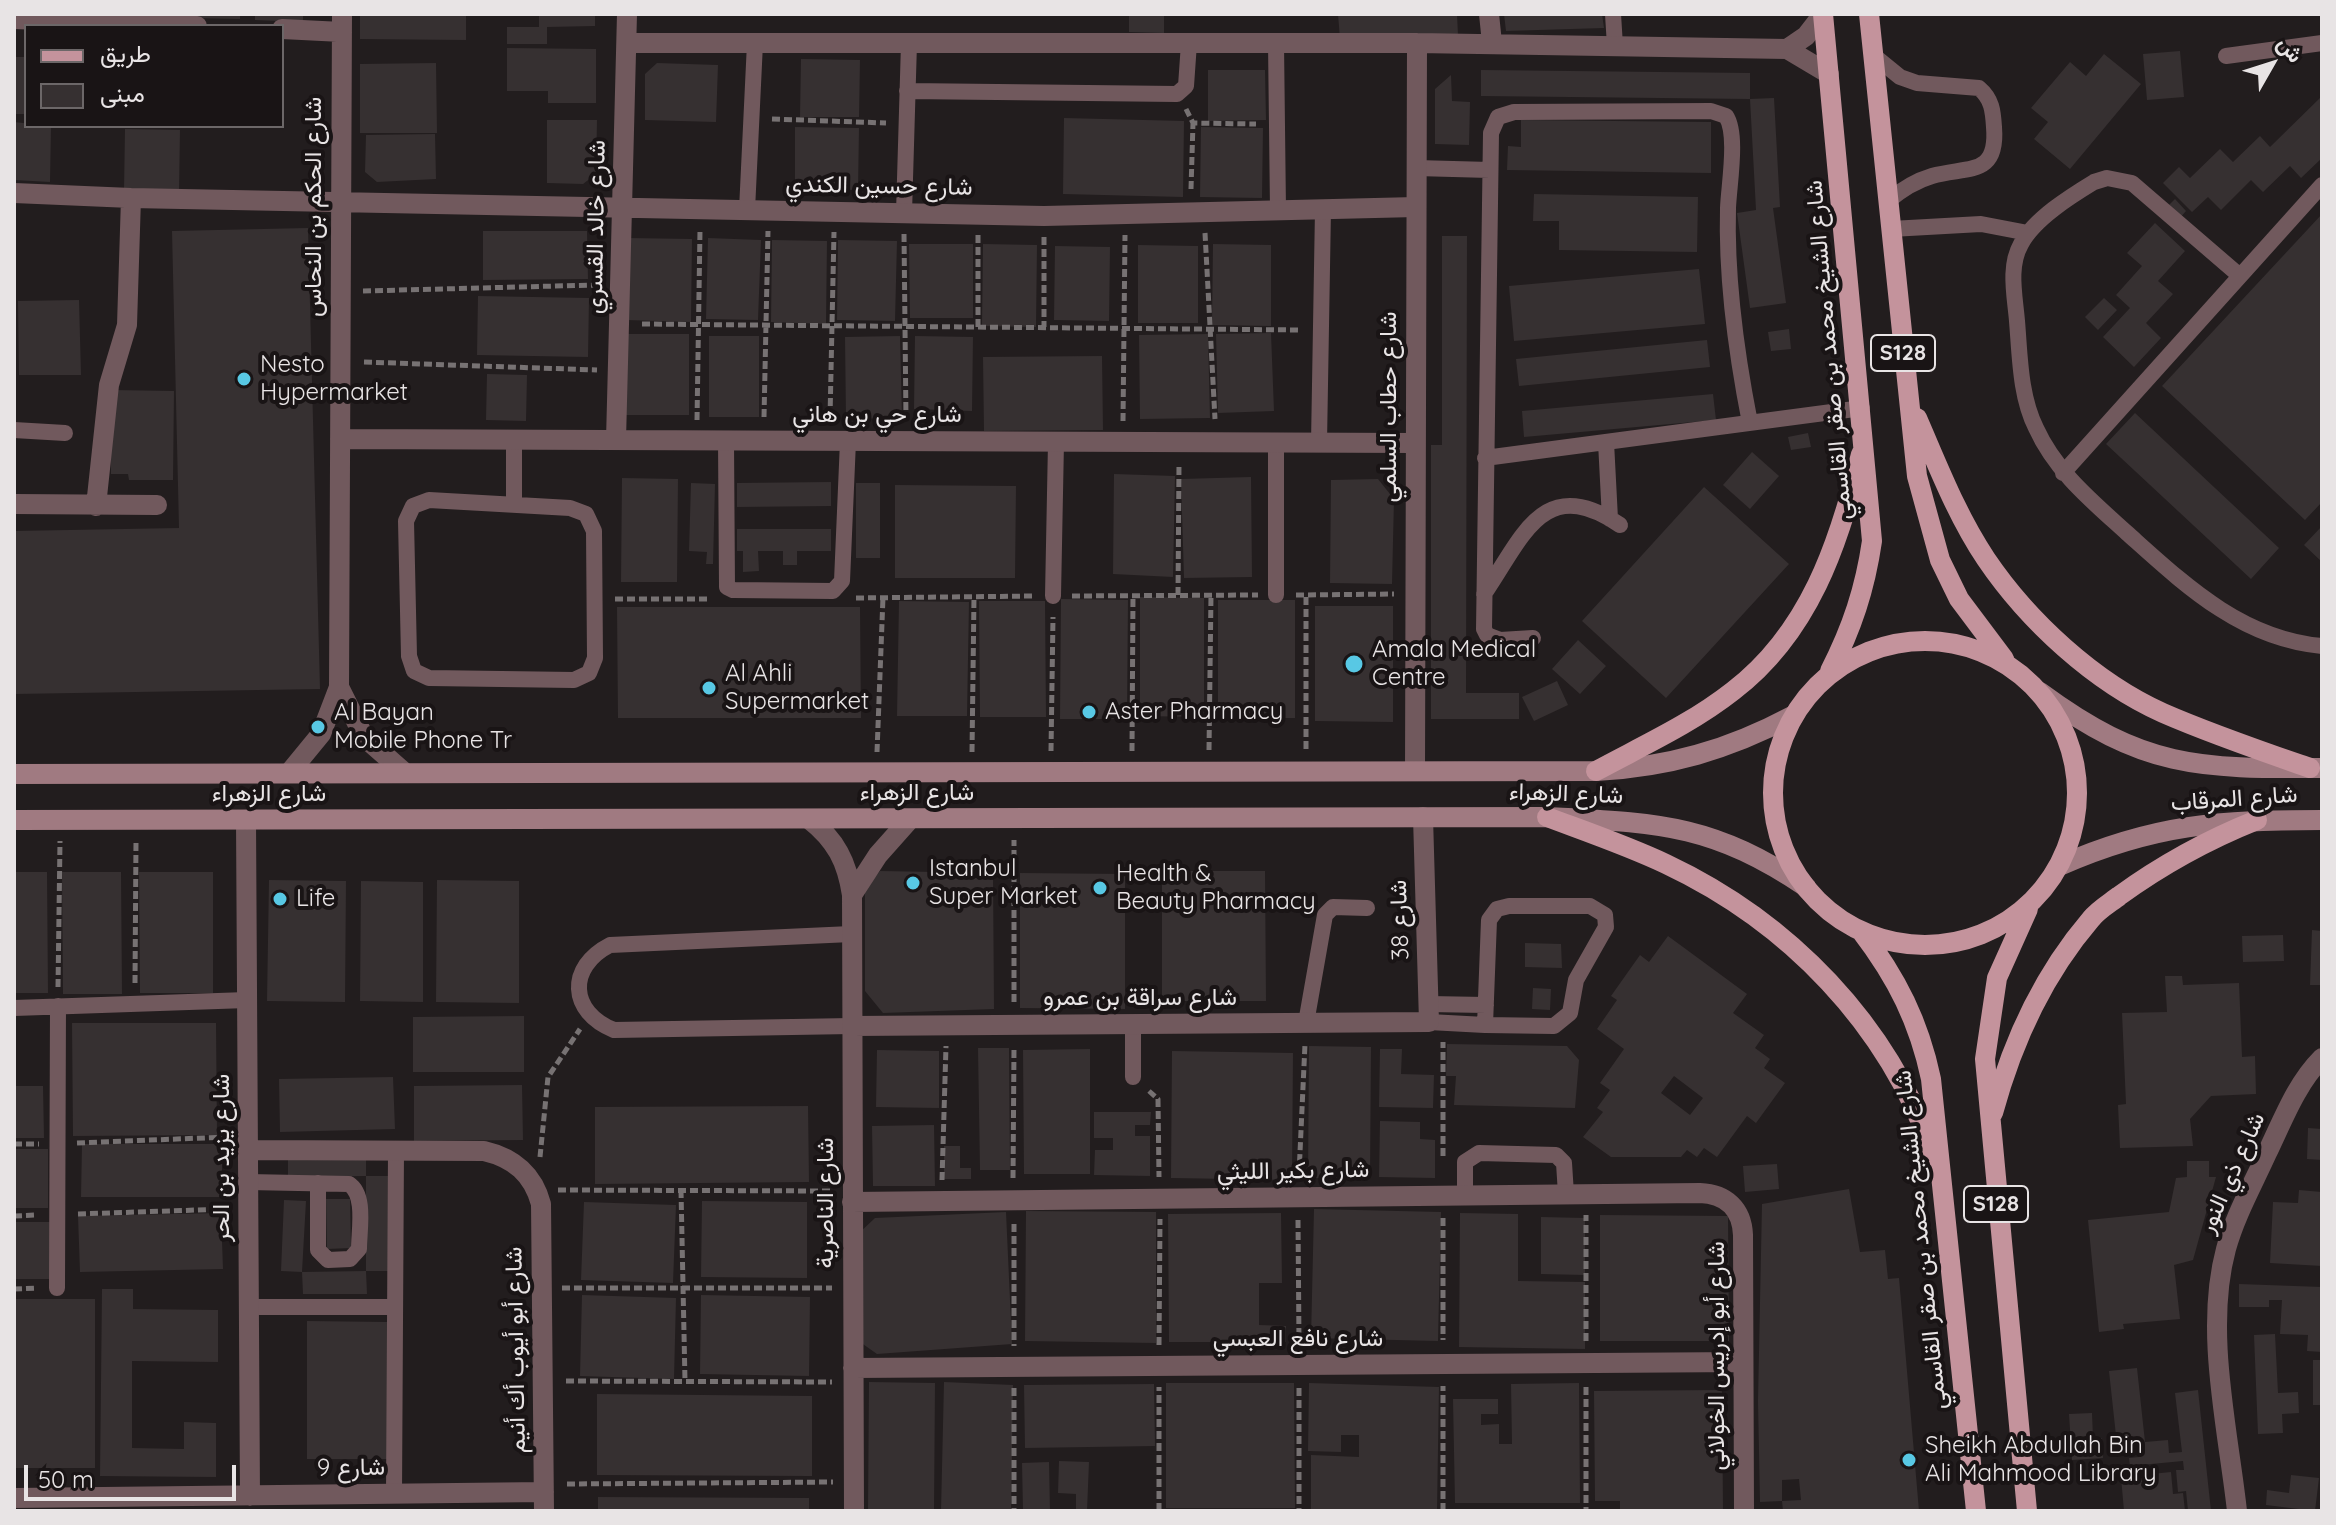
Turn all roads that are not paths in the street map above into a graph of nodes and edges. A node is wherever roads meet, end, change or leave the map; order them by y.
1 (627, 14) edge
2 (1489, 14) edge
3 (1613, 14) edge
4 (1823, 14) edge
5 (1869, 14) edge
6 (14, 19) edge
7 (342, 23) edge
8 (145, 24) edge
9 (284, 29) edge
10 (627, 43) junction
11 (755, 43) junction
12 (909, 43) junction
13 (1189, 43) junction
14 (1276, 43) junction
15 (1417, 43) junction
16 (1492, 43) junction
17 (2322, 43) edge
18 (1615, 46) junction
19 (1787, 49) junction
20 (1873, 55) junction
21 (2226, 56) dead end
22 (1829, 74) junction
23 (907, 91) junction
24 (1416, 168) junction
25 (1490, 170) junction
26 (2322, 185) edge
27 (14, 193) edge
28 (131, 198) junction
29 (1888, 201) junction
30 (340, 202) junction
31 (622, 207) junction
32 (1416, 207) junction
33 (1323, 209) junction
34 (747, 210) junction
35 (1278, 210) junction
36 (904, 213) junction
37 (1891, 229) junction
38 (2028, 233) junction
39 (2240, 276) junction
40 (1907, 393) junction
41 (1862, 408) junction
42 (1750, 423) junction
43 (14, 430) edge
44 (65, 433) dead end
45 (340, 439) junction
46 (1865, 439) junction
47 (514, 440) junction
48 (616, 440) junction
49 (726, 441) junction
50 (838, 441) junction
51 (1056, 442) junction
52 (1606, 442) junction
53 (1276, 443) junction
54 (1319, 443) junction
55 (1415, 443) junction
56 (1485, 458) junction
57 (2063, 473) junction
58 (14, 504) edge
59 (157, 505) dead end
60 (514, 505) junction
61 (96, 506) junction
62 (1484, 594) junction
63 (1276, 595) road end
64 (1053, 596) road end
65 (1533, 638) dead end
66 (2322, 646) edge
67 (2012, 668) junction
68 (1828, 674) junction
69 (339, 687) junction
70 (2040, 692) junction
71 (1792, 716) junction
72 (2316, 768) edge
73 (1415, 771) junction
74 (1596, 771) junction
75 (289, 773) junction
76 (405, 773) junction
77 (14, 774) edge
78 (1423, 817) junction
79 (1547, 817) junction
80 (809, 819) junction
81 (910, 819) junction
82 (14, 820) edge
83 (246, 820) junction
84 (2257, 820) junction
85 (2322, 820) edge
86 (2059, 866) junction
87 (1806, 887) junction
88 (852, 895) junction
89 (2031, 904) junction
90 (1367, 908) dead end
91 (1861, 931) junction
92 (851, 934) junction
93 (247, 1000) junction
94 (1486, 1005) junction
95 (58, 1006) junction
96 (14, 1008) edge
97 (1429, 1013) junction
98 (1306, 1023) junction
99 (1133, 1024) junction
100 (1485, 1025) junction
101 (852, 1026) junction
102 (2322, 1058) edge
103 (1133, 1077) road end
104 (1989, 1129) junction
105 (248, 1143) junction
106 (396, 1151) junction
107 (1942, 1181) junction
108 (248, 1182) junction
109 (318, 1183) junction
110 (1566, 1194) junction
111 (1465, 1195) junction
112 (852, 1196) junction
113 (1732, 1204) joint
114 (57, 1288) dead end
115 (249, 1307) junction
116 (395, 1307) junction
117 (1743, 1362) junction
118 (853, 1375) junction
119 (394, 1494) junction
120 (544, 1496) edge
121 (238, 1501) edge
122 (25, 1503) edge
123 (356, 1503) edge
124 (854, 1511) edge
125 (1744, 1511) edge
126 (1976, 1511) edge
127 (2027, 1511) edge
128 (2237, 1511) edge

1 - 10 street, شارع خالد القسري
2 - 16 street
3 - 18 lane
4 - 19 street
4 - 22 main road, شارع الشيخ محمد بن صقر القاسمي / S128
5 - 20 main road, S128
6 - 8 street
7 - 9 street
7 - 30 street, شارع الحكم بن النحاس
10 - 11 street
10 - 31 street, شارع خالد القسري
11 - 12 street
11 - 34 lane
12 - 13 street
12 - 23 lane
13 - 14 street
13 - 23 lane
14 - 15 street
14 - 35 lane
15 - 16 street
15 - 24 street, شارع حطاب السلمي
16 - 18 street
17 - 21 lane
18 - 19 street
19 - 22 street
20 - 29 main road, S128
20 - 29 lane
22 - 41 main road, شارع الشيخ محمد بن صقر القاسمي / S128
23 - 36 lane
24 - 25 lane
24 - 32 street, شارع حطاب السلمي
25 - 42 lane
25 - 56 lane
26 - 39 lane
27 - 28 street, شارع حسين الكندي
28 - 30 street, شارع حسين الكندي
28 - 61 street
29 - 37 main road, S128
30 - 31 street, شارع حسين الكندي
30 - 45 street, شارع الحكم بن النحاس
31 - 34 street, شارع حسين الكندي
31 - 48 street, شارع خالد القسري
32 - 33 street, شارع حسين الكندي
32 - 55 street, شارع حطاب السلمي
33 - 35 street, شارع حسين الكندي
33 - 54 lane
34 - 36 street, شارع حسين الكندي
35 - 36 street, شارع حسين الكندي
37 - 38 lane
37 - 40 main road, S128
38 - 39 lane
38 - 57 lane
39 - 57 lane
40 - 67 main road, S128
40 - 72 main road
41 - 42 lane
41 - 46 main road, شارع الشيخ محمد بن صقر القاسمي / S128
42 - 52 lane
43 - 44 lane
45 - 47 street, شارع حي بن هاني
45 - 69 street, شارع الحكم بن النحاس
46 - 68 main road, شارع الشيخ محمد بن صقر القاسمي / S128
46 - 74 main road
47 - 48 street, شارع حي بن هاني
47 - 60 lane
48 - 49 street, شارع حي بن هاني
49 - 50 street, شارع حي بن هاني
49 - 50 lane
50 - 51 street, شارع حي بن هاني
51 - 53 street, شارع حي بن هاني
51 - 64 lane
52 - 56 lane
52 - 62 lane
53 - 54 street, شارع حي بن هاني
53 - 63 lane
54 - 55 street, شارع حي بن هاني
55 - 73 street, شارع حطاب السلمي
56 - 62 lane
57 - 66 lane
58 - 61 street
59 - 61 street
60 - 60 lane
62 - 65 lane
67 - 68 main road
67 - 70 main road
68 - 71 main road
69 - 75 street, شارع الحكم بن النحاس
69 - 76 street, شارع الحكم بن النحاس
70 - 72 main road, شارع المرقاب
70 - 86 main road
71 - 74 main road, شارع الزهراء
71 - 87 main road
73 - 74 main road, شارع الزهراء
73 - 76 main road, شارع الزهراء
75 - 76 main road, شارع الزهراء
75 - 77 main road, شارع الزهراء
78 - 79 main road, شارع الزهراء
78 - 81 main road, شارع الزهراء
78 - 97 street, شارع 38
79 - 87 main road, شارع الزهراء
79 - 107 main road
80 - 81 main road, شارع الزهراء
80 - 83 main road, شارع الزهراء
80 - 88 street, شارع الناصرية
81 - 88 street
82 - 83 main road, شارع الزهراء
83 - 93 street, شارع يزيد بن الحر
84 - 85 main road, شارع المرقاب
84 - 86 main road, شارع المرقاب
84 - 104 main road
86 - 89 main road
87 - 91 main road
88 - 92 street, شارع الناصرية
89 - 91 main road
89 - 104 main road, S128
90 - 98 lane
91 - 107 main road, شارع الشيخ محمد بن صقر القاسمي / S128
92 - 101 street, شارع الناصرية
92 - 101 lane
93 - 95 lane
93 - 105 street, شارع يزيد بن الحر
94 - 97 lane
94 - 100 lane
94 - 100 lane
95 - 96 lane
95 - 114 lane
97 - 98 street, شارع سراقة بن عمرو
97 - 100 lane
98 - 99 street, شارع سراقة بن عمرو
99 - 101 street, شارع سراقة بن عمرو
99 - 103 lane
101 - 112 street, شارع الناصرية
102 - 128 street, شارع ذي النور
104 - 127 main road, S128
105 - 106 street
105 - 108 street, شارع يزيد بن الحر
106 - 116 lane
106 - 120 street, شارع أبو أيوب أك أنيم
107 - 126 main road, شارع الشيخ محمد بن صقر القاسمي / S128
108 - 109 lane
108 - 115 street, شارع يزيد بن الحر
109 - 109 lane
110 - 111 street, شارع بكير الليثي
110 - 111 lane
110 - 113 street, شارع بكير الليثي
111 - 112 street, شارع بكير الليثي
112 - 118 street, شارع الناصرية
113 - 117 street, شارع أبو إدريس الخولاني
115 - 116 lane
115 - 121 street, شارع يزيد بن الحر
116 - 119 lane
117 - 118 street, شارع نافع العبسي
117 - 125 street, شارع أبو إدريس الخولاني
118 - 124 street, شارع الناصرية
119 - 120 street, شارع 9
119 - 123 street, شارع 9
121 - 122 street, شارع 9
121 - 123 street, شارع 9

